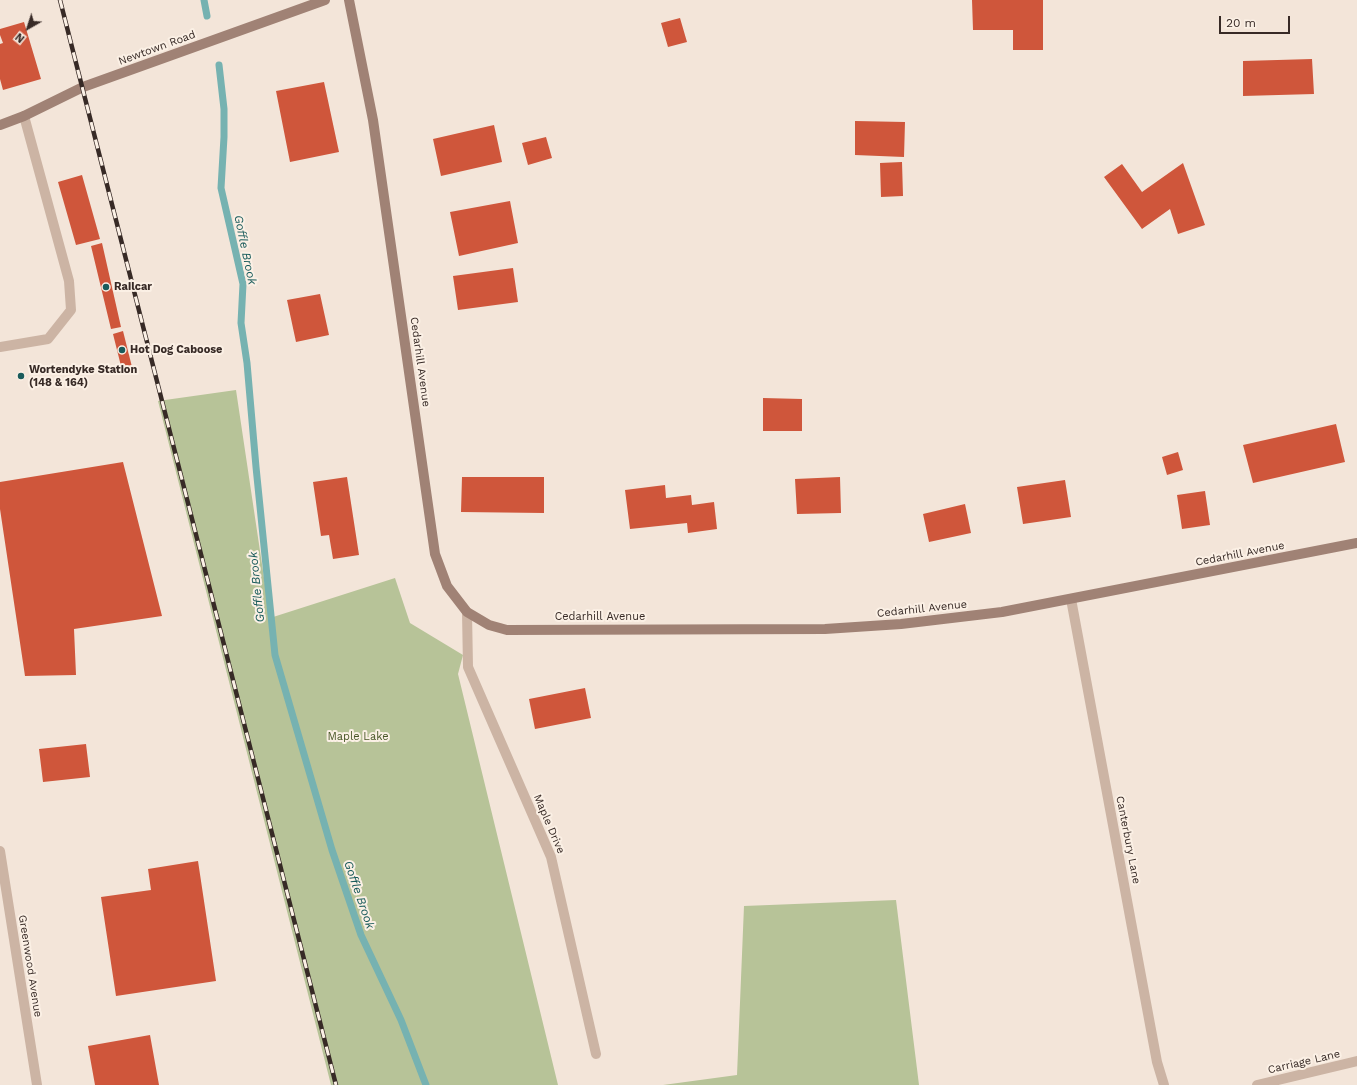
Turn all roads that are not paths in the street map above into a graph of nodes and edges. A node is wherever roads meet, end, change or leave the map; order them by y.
1 (325, 0) edge
2 (349, 0) edge
3 (24, 116) junction
4 (0, 125) edge
5 (0, 347) edge
6 (1357, 543) edge
7 (1070, 599) junction
8 (468, 612) junction
9 (0, 852) edge
10 (596, 1054) dead end
11 (1357, 1062) edge
12 (37, 1085) edge
13 (1164, 1085) edge
14 (1257, 1085) edge

1 - 3 street, Newtown Road
2 - 8 street, Cedarhill Avenue
3 - 4 street, Newtown Road
3 - 5 street
6 - 7 street, Cedarhill Avenue
7 - 8 street, Cedarhill Avenue
7 - 13 street, Canterbury Lane
8 - 10 street, Maple Drive
9 - 12 street, Greenwood Avenue
11 - 14 street, Carriage Lane

